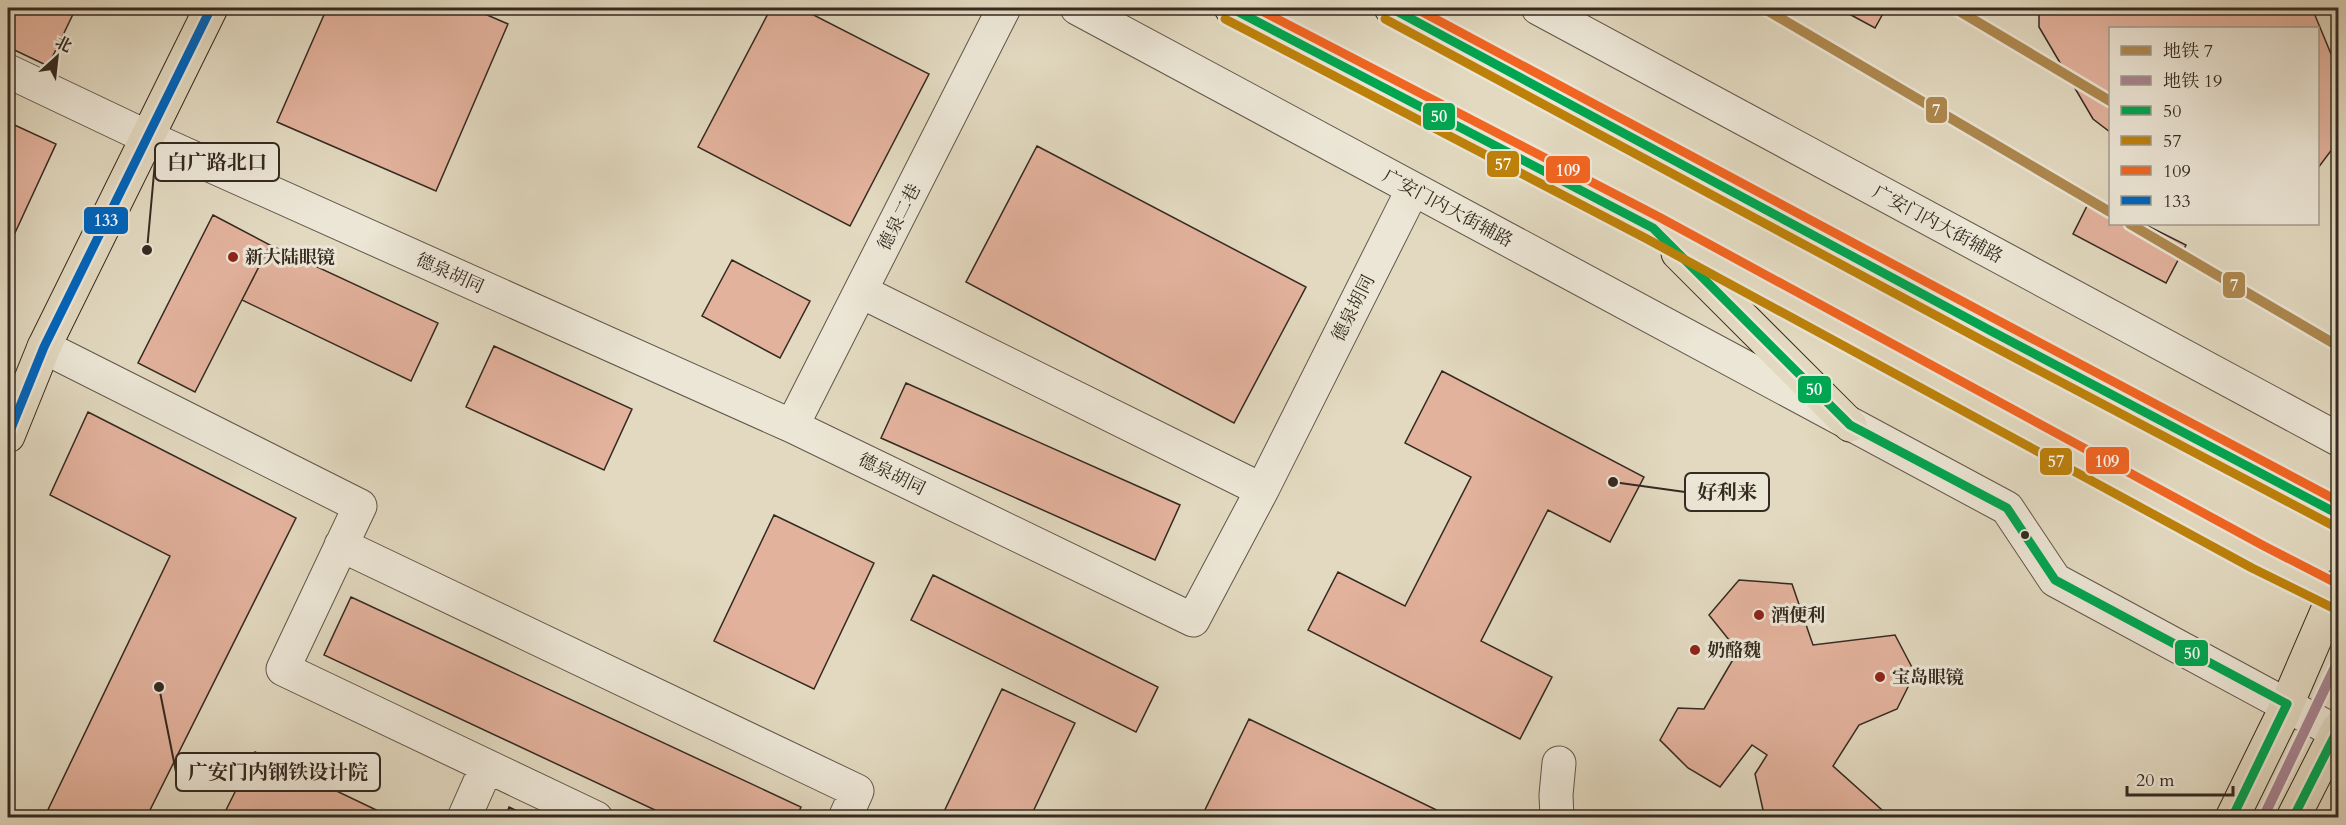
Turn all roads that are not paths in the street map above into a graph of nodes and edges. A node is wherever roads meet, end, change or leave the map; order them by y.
1 (211, 8) edge
2 (1004, 8) edge
3 (1077, 8) edge
4 (1231, 8) edge
5 (1391, 8) edge
6 (1538, 8) edge
7 (8, 71) edge
8 (147, 137) junction
9 (1413, 189) junction
10 (1653, 228) junction
11 (862, 292) junction
12 (44, 347) junction
13 (1850, 425) junction
14 (792, 426) junction
15 (8, 436) edge
16 (2338, 440) edge
17 (1262, 490) junction
18 (2338, 514) edge
19 (341, 545) junction
20 (2337, 593) edge
21 (2287, 704) junction
22 (2338, 732) edge
23 (1559, 763) dead end
24 (487, 766) junction
25 (464, 818) edge
26 (596, 818) edge
27 (845, 818) edge
28 (1557, 818) edge
29 (2232, 818) edge
30 (2293, 818) edge

1 - 8 main road
2 - 11 street, 德泉二巷
3 - 9 street, 广安门内大街辅路
4 - 10 main road
5 - 18 main road
6 - 16 street, 广安门内大街辅路
7 - 8 street, 德泉胡同
8 - 12 main road
8 - 14 street, 德泉胡同
9 - 13 street, 广安门内大街辅路
9 - 17 street, 德泉胡同
10 - 13 main road
10 - 20 main road
11 - 14 street, 德泉二巷
11 - 17 street
12 - 15 main road
12 - 19 street
13 - 21 street, 广安门内大街辅路
14 - 17 street, 德泉胡同
19 - 24 street
19 - 27 street
20 - 21 main road
21 - 22 street
21 - 29 main road
22 - 30 main road
23 - 28 street
24 - 25 street
24 - 26 street

